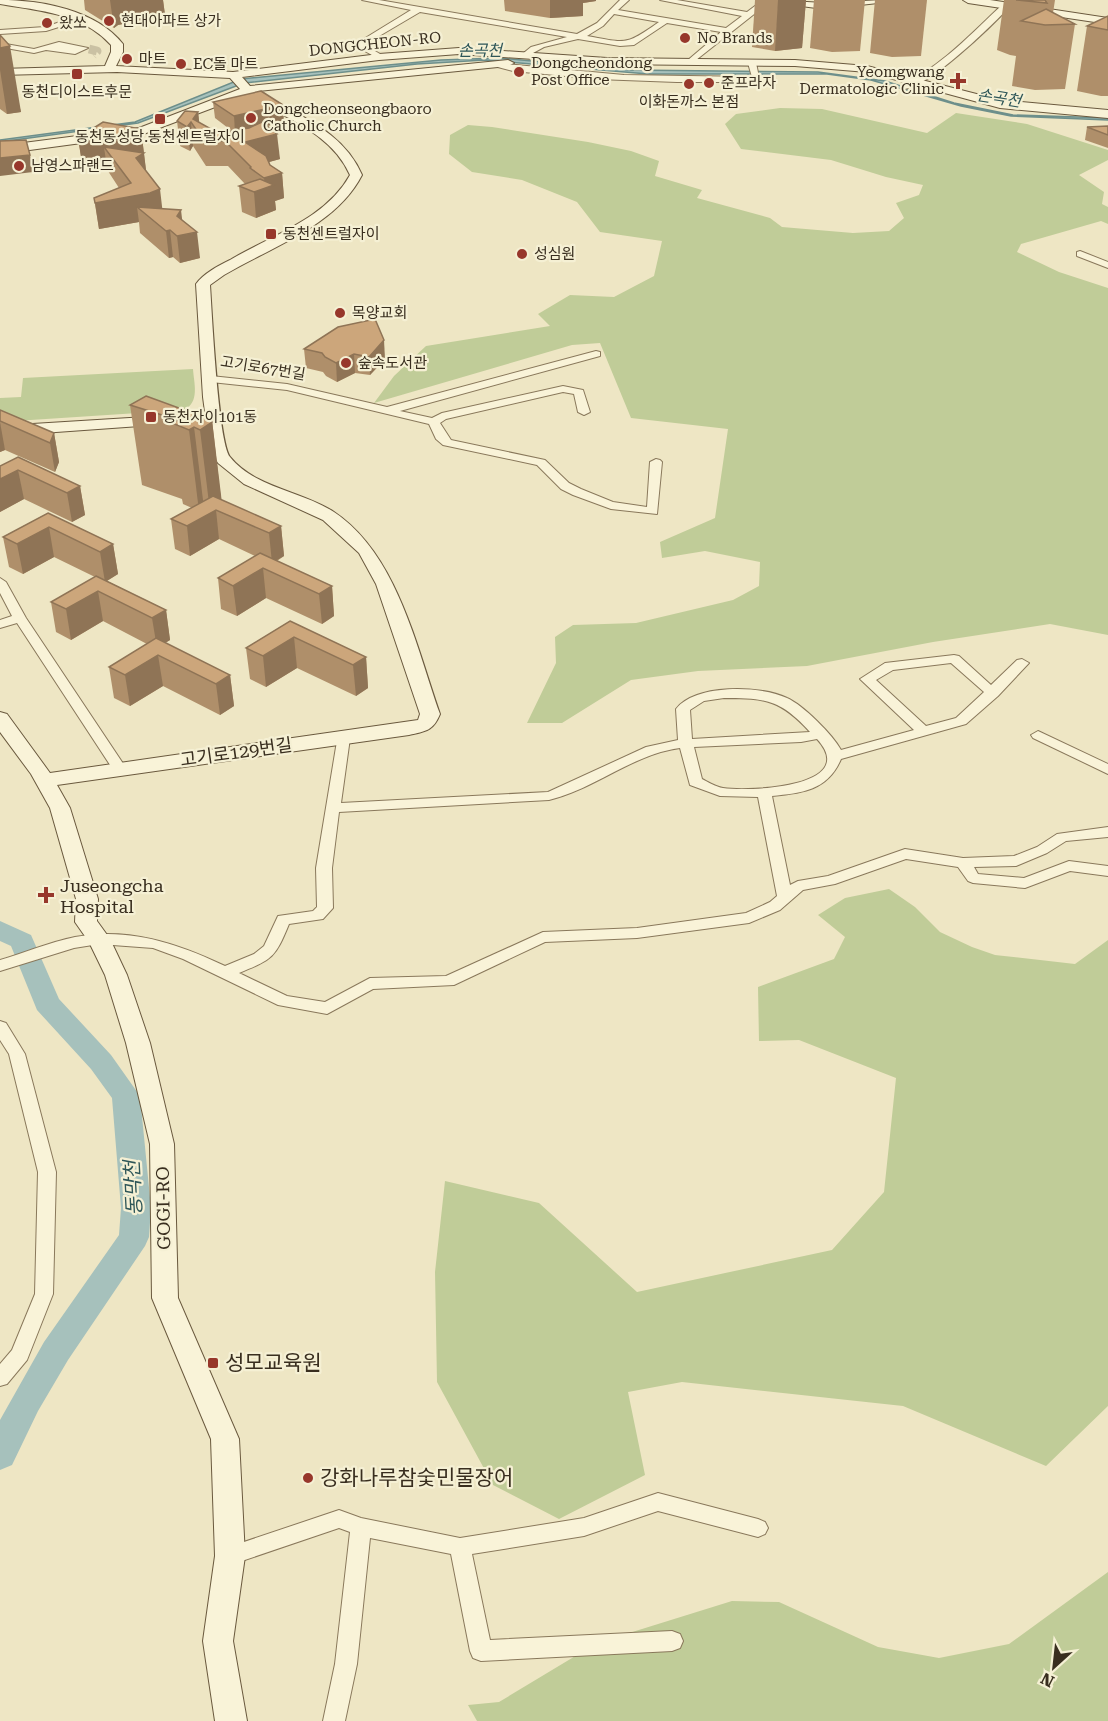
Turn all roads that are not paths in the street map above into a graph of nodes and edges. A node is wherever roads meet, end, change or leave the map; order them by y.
1 (366, 0) edge
2 (625, 0) edge
3 (664, 0) edge
4 (768, 0) edge
5 (778, 0) edge
6 (878, 0) edge
7 (968, 0) edge
8 (0, 1) edge
9 (72, 2) edge
10 (1007, 5) junction
11 (419, 9) junction
12 (49, 11) junction
13 (614, 12) junction
14 (747, 16) junction
15 (83, 19) junction
16 (761, 20) dead end
17 (665, 21) junction
18 (1108, 21) edge
19 (727, 31) junction
20 (0, 32) edge
21 (579, 37) junction
22 (0, 45) edge
23 (48, 48) dead end
24 (538, 48) junction
25 (18, 49) junction
26 (9, 54) dead end
27 (524, 56) junction
28 (379, 57) junction
29 (562, 59) junction
30 (690, 62) junction
31 (752, 63) junction
32 (499, 64) junction
33 (109, 69) junction
34 (0, 72) edge
35 (240, 82) junction
36 (910, 85) junction
37 (1108, 114) edge
38 (0, 150) edge
39 (1080, 254) dead end
40 (1108, 266) edge
41 (596, 354) dead end
42 (211, 379) junction
43 (211, 399) junction
44 (387, 411) junction
45 (584, 412) dead end
46 (188, 417) junction
47 (213, 418) junction
48 (434, 422) junction
49 (0, 431) edge
50 (656, 462) dead end
51 (0, 582) edge
52 (20, 618) junction
53 (0, 624) edge
54 (1022, 663) dead end
55 (993, 693) junction
56 (0, 718) edge
57 (924, 732) junction
58 (820, 734) junction
59 (1038, 735) dead end
60 (343, 738) junction
61 (687, 743) junction
62 (835, 756) junction
63 (119, 768) junction
64 (1108, 770) edge
65 (45, 780) junction
66 (764, 792) junction
67 (333, 808) junction
68 (1108, 832) edge
69 (963, 863) junction
70 (1108, 871) edge
71 (785, 898) junction
72 (99, 939) junction
73 (0, 966) edge
74 (225, 972) junction
75 (0, 1027) edge
76 (0, 1378) edge
77 (361, 1527) junction
78 (758, 1528) dead end
79 (460, 1547) junction
80 (230, 1556) junction
81 (672, 1641) dead end
82 (231, 1721) edge
83 (334, 1721) edge

1 - 11 street
2 - 13 street
3 - 14 street
4 - 14 street
5 - 6 street
7 - 10 street
8 - 12 street
9 - 12 street
9 - 15 street
10 - 18 street
10 - 36 street
11 - 21 street
11 - 28 street
12 - 15 street
13 - 17 street
13 - 21 street
14 - 16 street
14 - 19 street
15 - 20 street
15 - 33 street
17 - 19 street
17 - 21 street
19 - 30 street
21 - 24 street
22 - 25 street
23 - 25 street
24 - 27 street
24 - 29 street
25 - 26 street
27 - 28 street, DONGCHEON-RO
27 - 29 street, DONGCHEON-RO
27 - 32 street
28 - 35 street, DONGCHEON-RO
29 - 30 street, DONGCHEON-RO
30 - 31 street, DONGCHEON-RO
31 - 32 street
31 - 36 street, DONGCHEON-RO
32 - 35 street
33 - 34 street, DONGCHEON-RO
33 - 35 street, DONGCHEON-RO
35 - 38 street
35 - 42 street, 고기로67번길
36 - 37 street, DONGCHEON-RO
39 - 40 street
41 - 44 street
42 - 43 street
42 - 44 street, 고기로67번길
43 - 46 street
43 - 47 street
44 - 48 street, 고기로67번길
45 - 48 street
46 - 47 street
46 - 49 street
47 - 60 street, 고기로129번길
48 - 50 street
51 - 52 street
52 - 53 street
52 - 63 street
54 - 55 street
55 - 57 street
55 - 57 street
56 - 65 street, GOGI-RO
57 - 62 street
58 - 61 street
58 - 61 street
58 - 62 street
59 - 64 street
60 - 63 street, 고기로129번길
60 - 67 street
61 - 66 street
61 - 67 street
62 - 66 street
63 - 65 street, 고기로129번길
65 - 72 street, GOGI-RO
66 - 71 street
67 - 74 street
68 - 69 street
69 - 70 street
69 - 71 street
71 - 74 street
72 - 73 street
72 - 74 street
72 - 80 street, GOGI-RO
75 - 76 street
77 - 79 street
77 - 80 street
77 - 83 street
78 - 79 street
79 - 81 street
80 - 82 street, GOGI-RO

